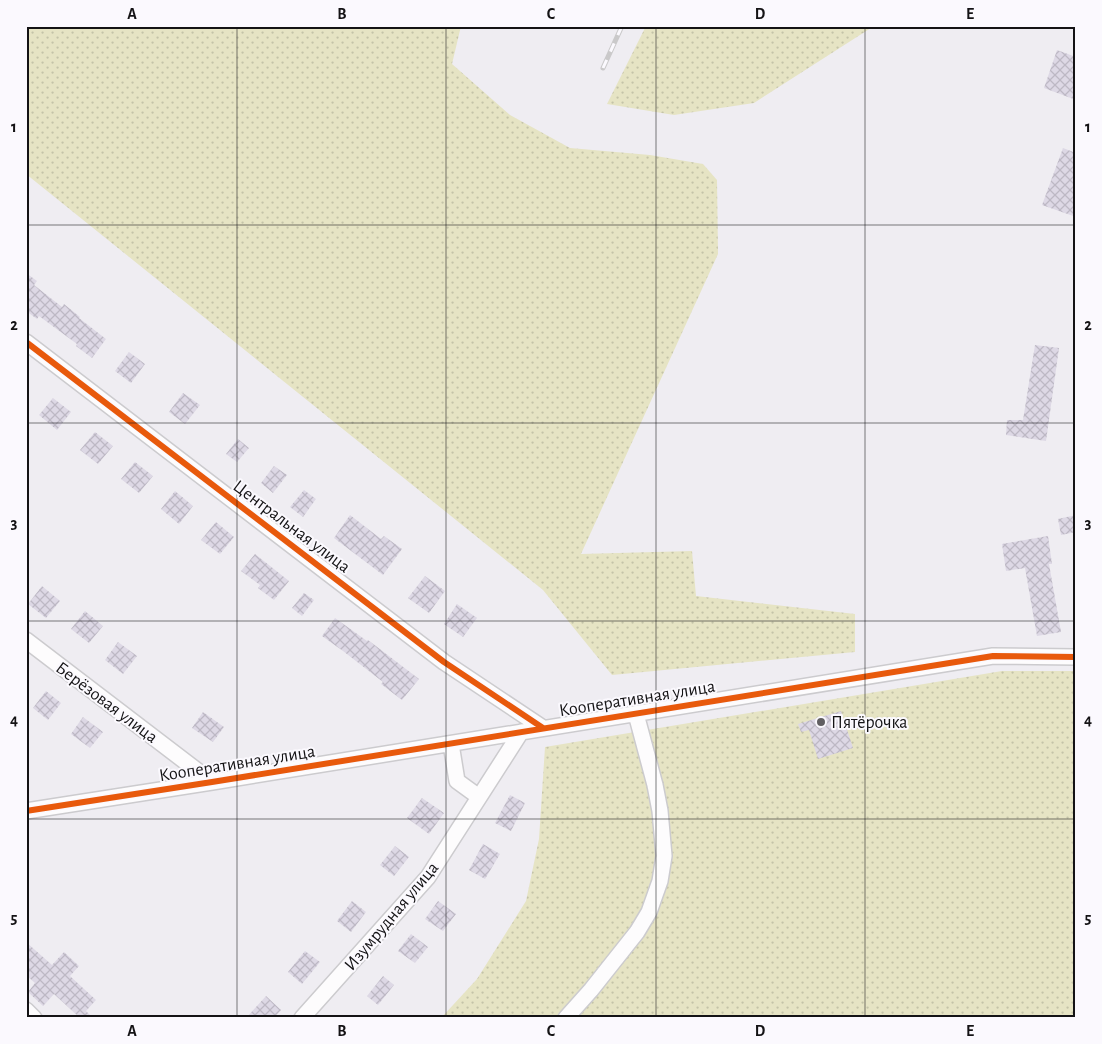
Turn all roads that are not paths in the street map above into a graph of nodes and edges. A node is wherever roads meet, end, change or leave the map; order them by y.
1 (26, 342) edge
2 (26, 640) edge
3 (1076, 657) edge
4 (636, 714) junction
5 (543, 728) junction
6 (521, 732) junction
7 (450, 744) junction
8 (212, 782) junction
9 (480, 797) junction
10 (26, 811) edge
11 (26, 1010) edge
12 (34, 1018) edge
13 (302, 1018) edge
14 (566, 1018) edge

1 - 5 street, Центральная улица
2 - 8 street, Берёзовая улица
3 - 4 street, Кооперативная улица
4 - 5 street, Кооперативная улица
4 - 14 street
5 - 6 street, Кооперативная улица
6 - 7 street, Кооперативная улица
6 - 9 street, Изумрудная улица
7 - 8 street, Кооперативная улица
7 - 9 street
8 - 10 street, Кооперативная улица
9 - 13 street, Изумрудная улица
11 - 12 street

